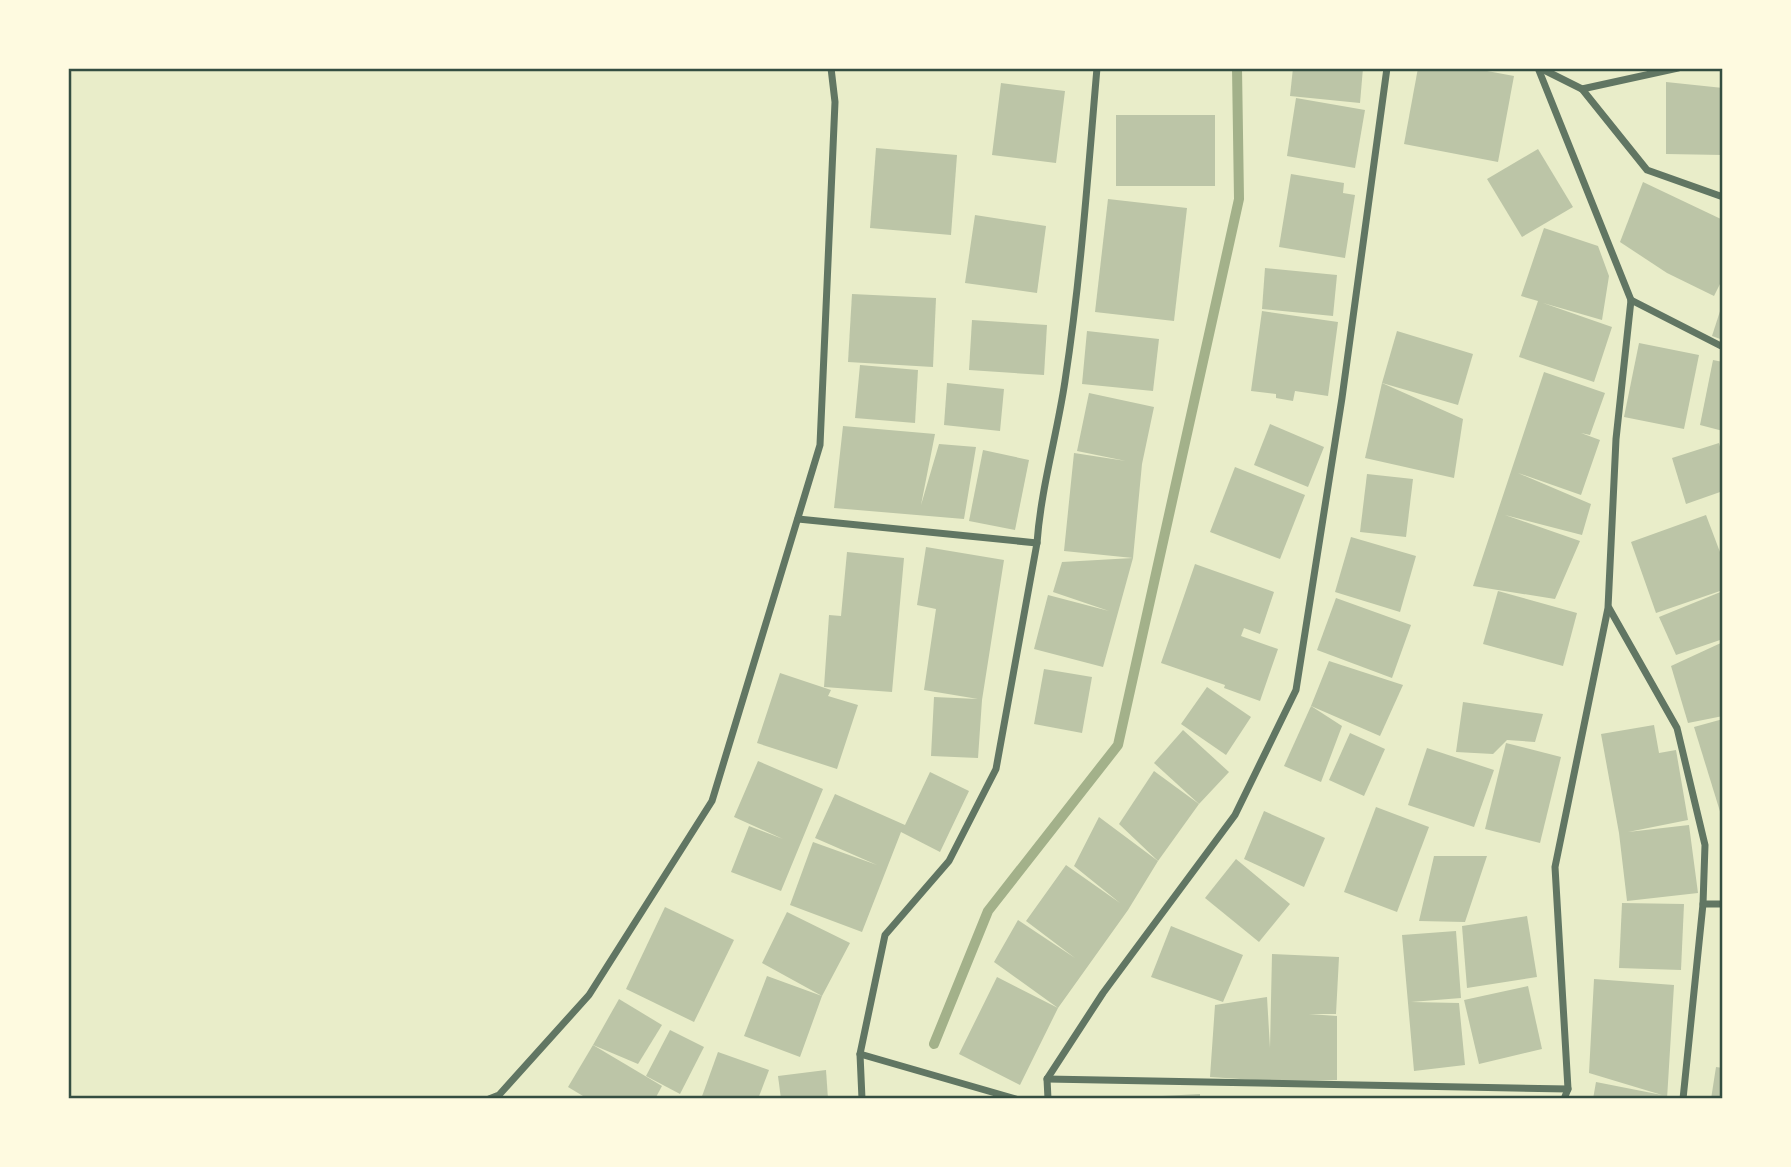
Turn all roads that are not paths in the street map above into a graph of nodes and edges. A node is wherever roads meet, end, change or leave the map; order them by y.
1 (831, 68) edge
2 (1097, 68) edge
3 (1387, 68) edge
4 (1539, 68) edge
5 (1685, 68) edge
6 (1678, 69) edge
7 (1582, 89) junction
8 (1723, 197) edge
9 (1631, 300) junction
10 (1723, 347) edge
11 (798, 519) junction
12 (1037, 543) junction
13 (1608, 608) junction
14 (1703, 904) junction
15 (1723, 904) edge
16 (860, 1054) junction
17 (1047, 1079) junction
18 (1568, 1089) junction
19 (500, 1097) edge
20 (489, 1099) edge
21 (862, 1099) edge
22 (1016, 1099) edge
23 (1048, 1099) edge
24 (1564, 1099) edge
25 (1683, 1099) edge

1 - 11 street
2 - 12 street
3 - 17 street
4 - 7 street
4 - 9 street
5 - 6 street
6 - 7 street
7 - 8 street
9 - 10 street
9 - 13 street
11 - 12 street
11 - 19 street
12 - 16 street
13 - 14 street
13 - 18 street
14 - 15 street
14 - 25 street
16 - 21 street
16 - 22 street
17 - 18 street
17 - 23 street
18 - 24 street
19 - 20 street

